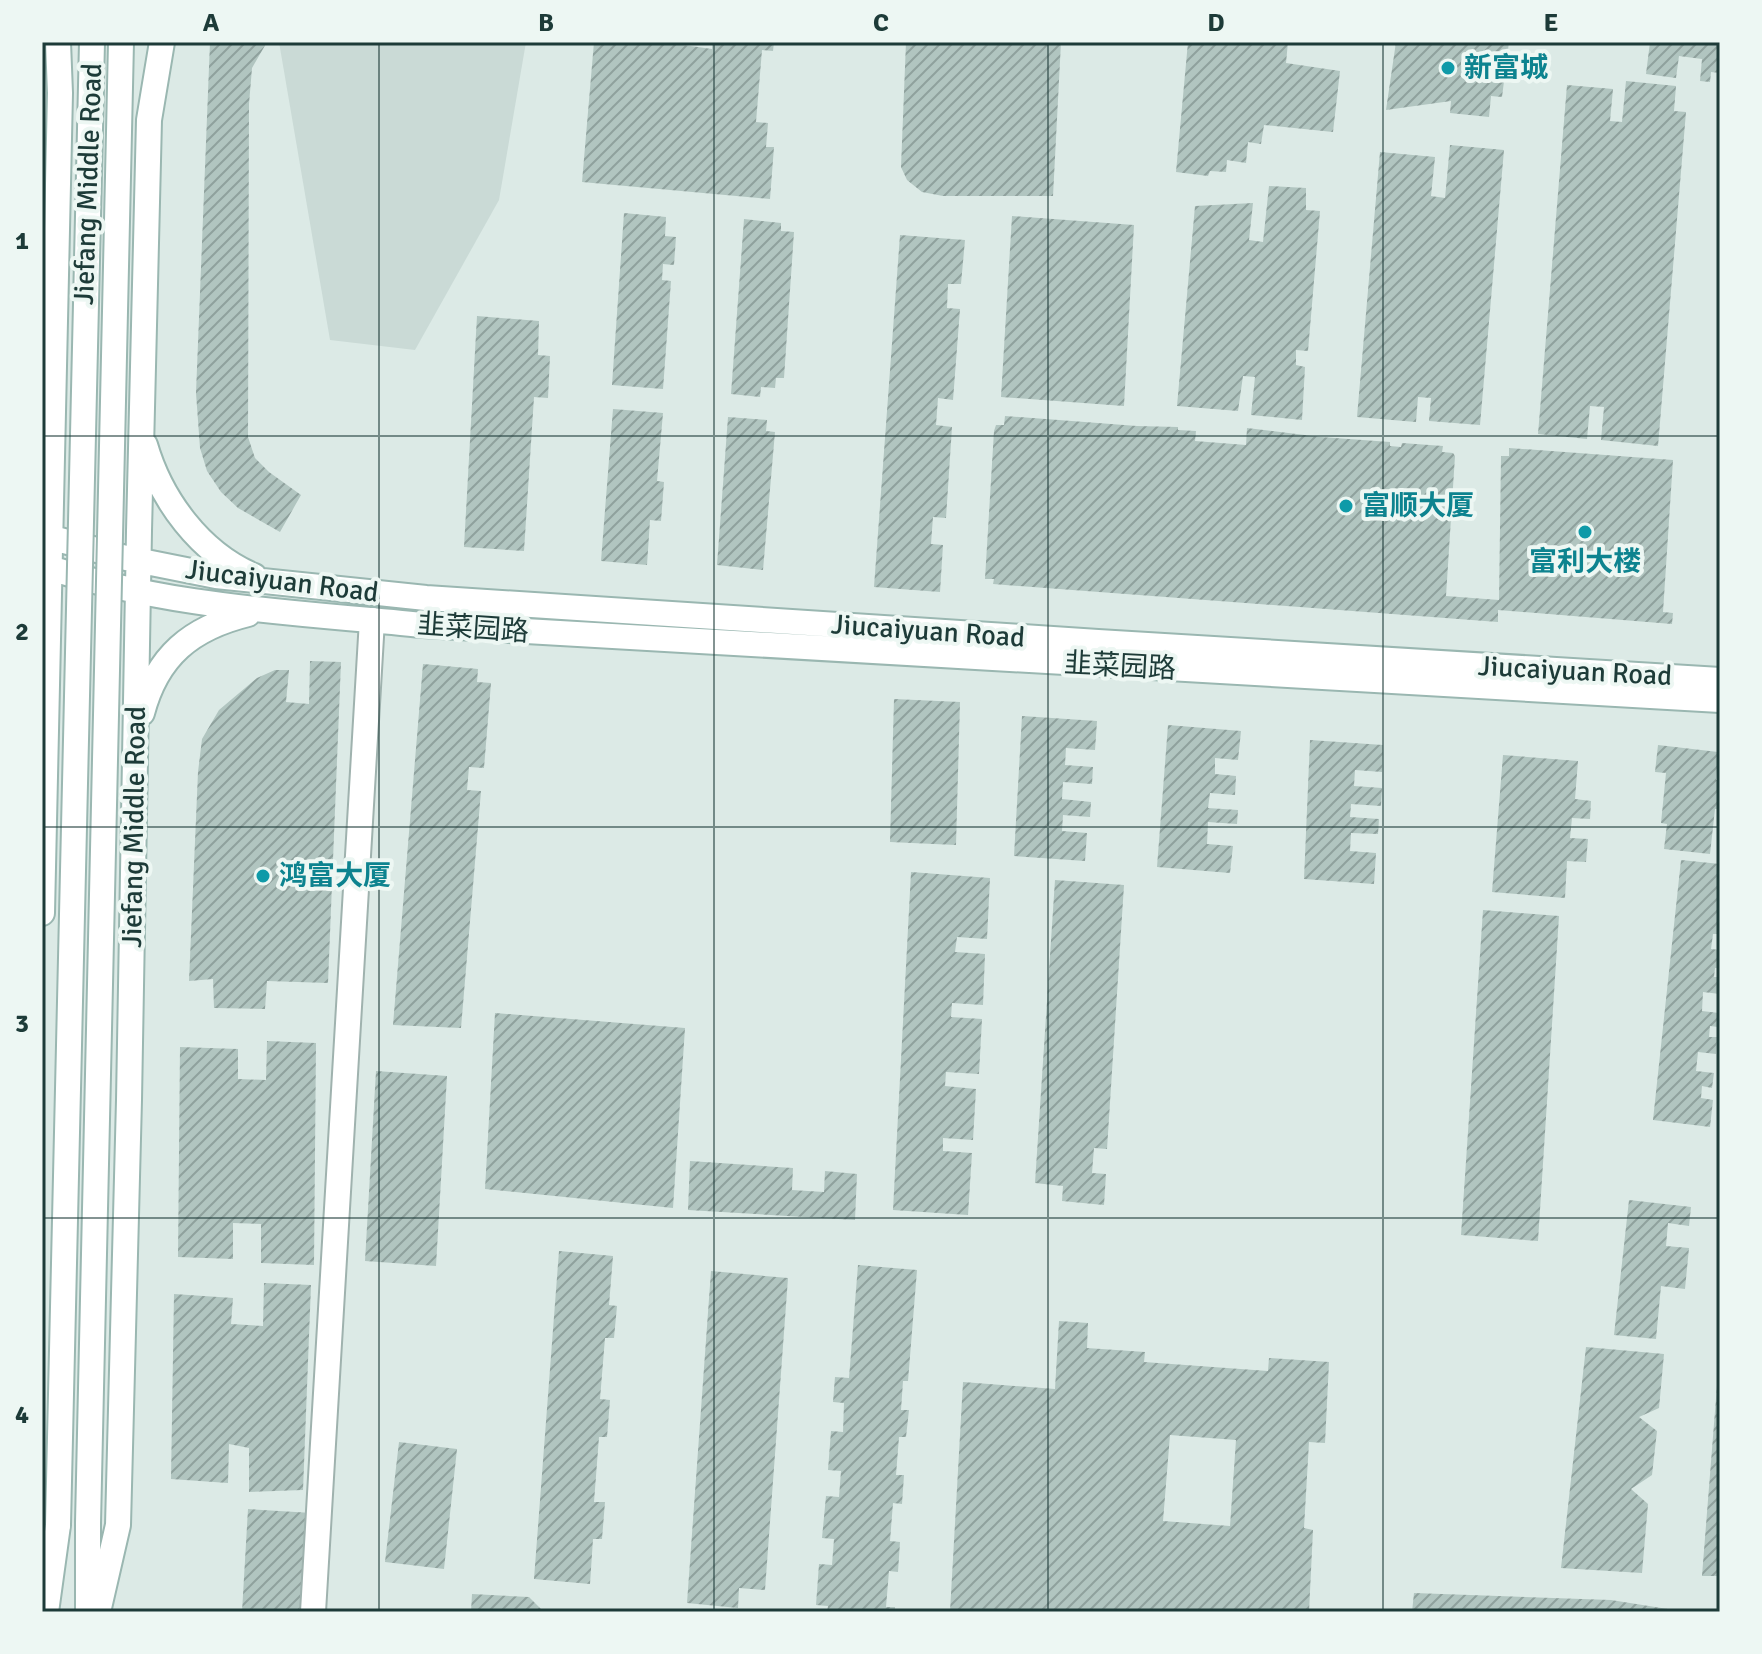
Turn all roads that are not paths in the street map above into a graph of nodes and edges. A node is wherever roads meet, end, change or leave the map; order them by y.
1 (58, 42) edge
2 (92, 42) edge
3 (121, 42) edge
4 (162, 42) edge
5 (52, 424) junction
6 (141, 431) junction
7 (42, 447) edge
8 (46, 536) edge
9 (138, 561) junction
10 (45, 566) edge
11 (271, 583) junction
12 (138, 590) junction
13 (268, 610) junction
14 (372, 620) junction
15 (42, 636) edge
16 (47, 666) junction
17 (1720, 680) edge
18 (1720, 700) edge
19 (136, 735) junction
20 (42, 913) edge
21 (46, 1612) edge
22 (88, 1612) edge
23 (98, 1612) edge
24 (313, 1612) edge

1 - 5 street, Jiefang Middle Road
2 - 21 street, Jiefang Middle Road, bridge
3 - 22 street, Jiefang Middle Road, bridge
4 - 6 street, Jiefang Middle Road
5 - 7 street
5 - 8 street, Jiefang Middle Road
6 - 9 street, Jiefang Middle Road
6 - 11 street
8 - 9 street, Jiucaiyuan Road
8 - 10 street, Jiefang Middle Road
9 - 11 street, Jiucaiyuan Road
9 - 12 street, Jiefang Middle Road
10 - 12 street, 韭菜园路
10 - 16 street, Jiefang Middle Road
11 - 17 street, Jiucaiyuan Road
12 - 13 street, 韭菜园路
12 - 19 street, Jiefang Middle Road
13 - 14 street, 韭菜园路
13 - 19 street
14 - 18 street, 韭菜园路
14 - 24 street
15 - 16 street
16 - 20 street, Jiefang Middle Road
19 - 23 street, Jiefang Middle Road

